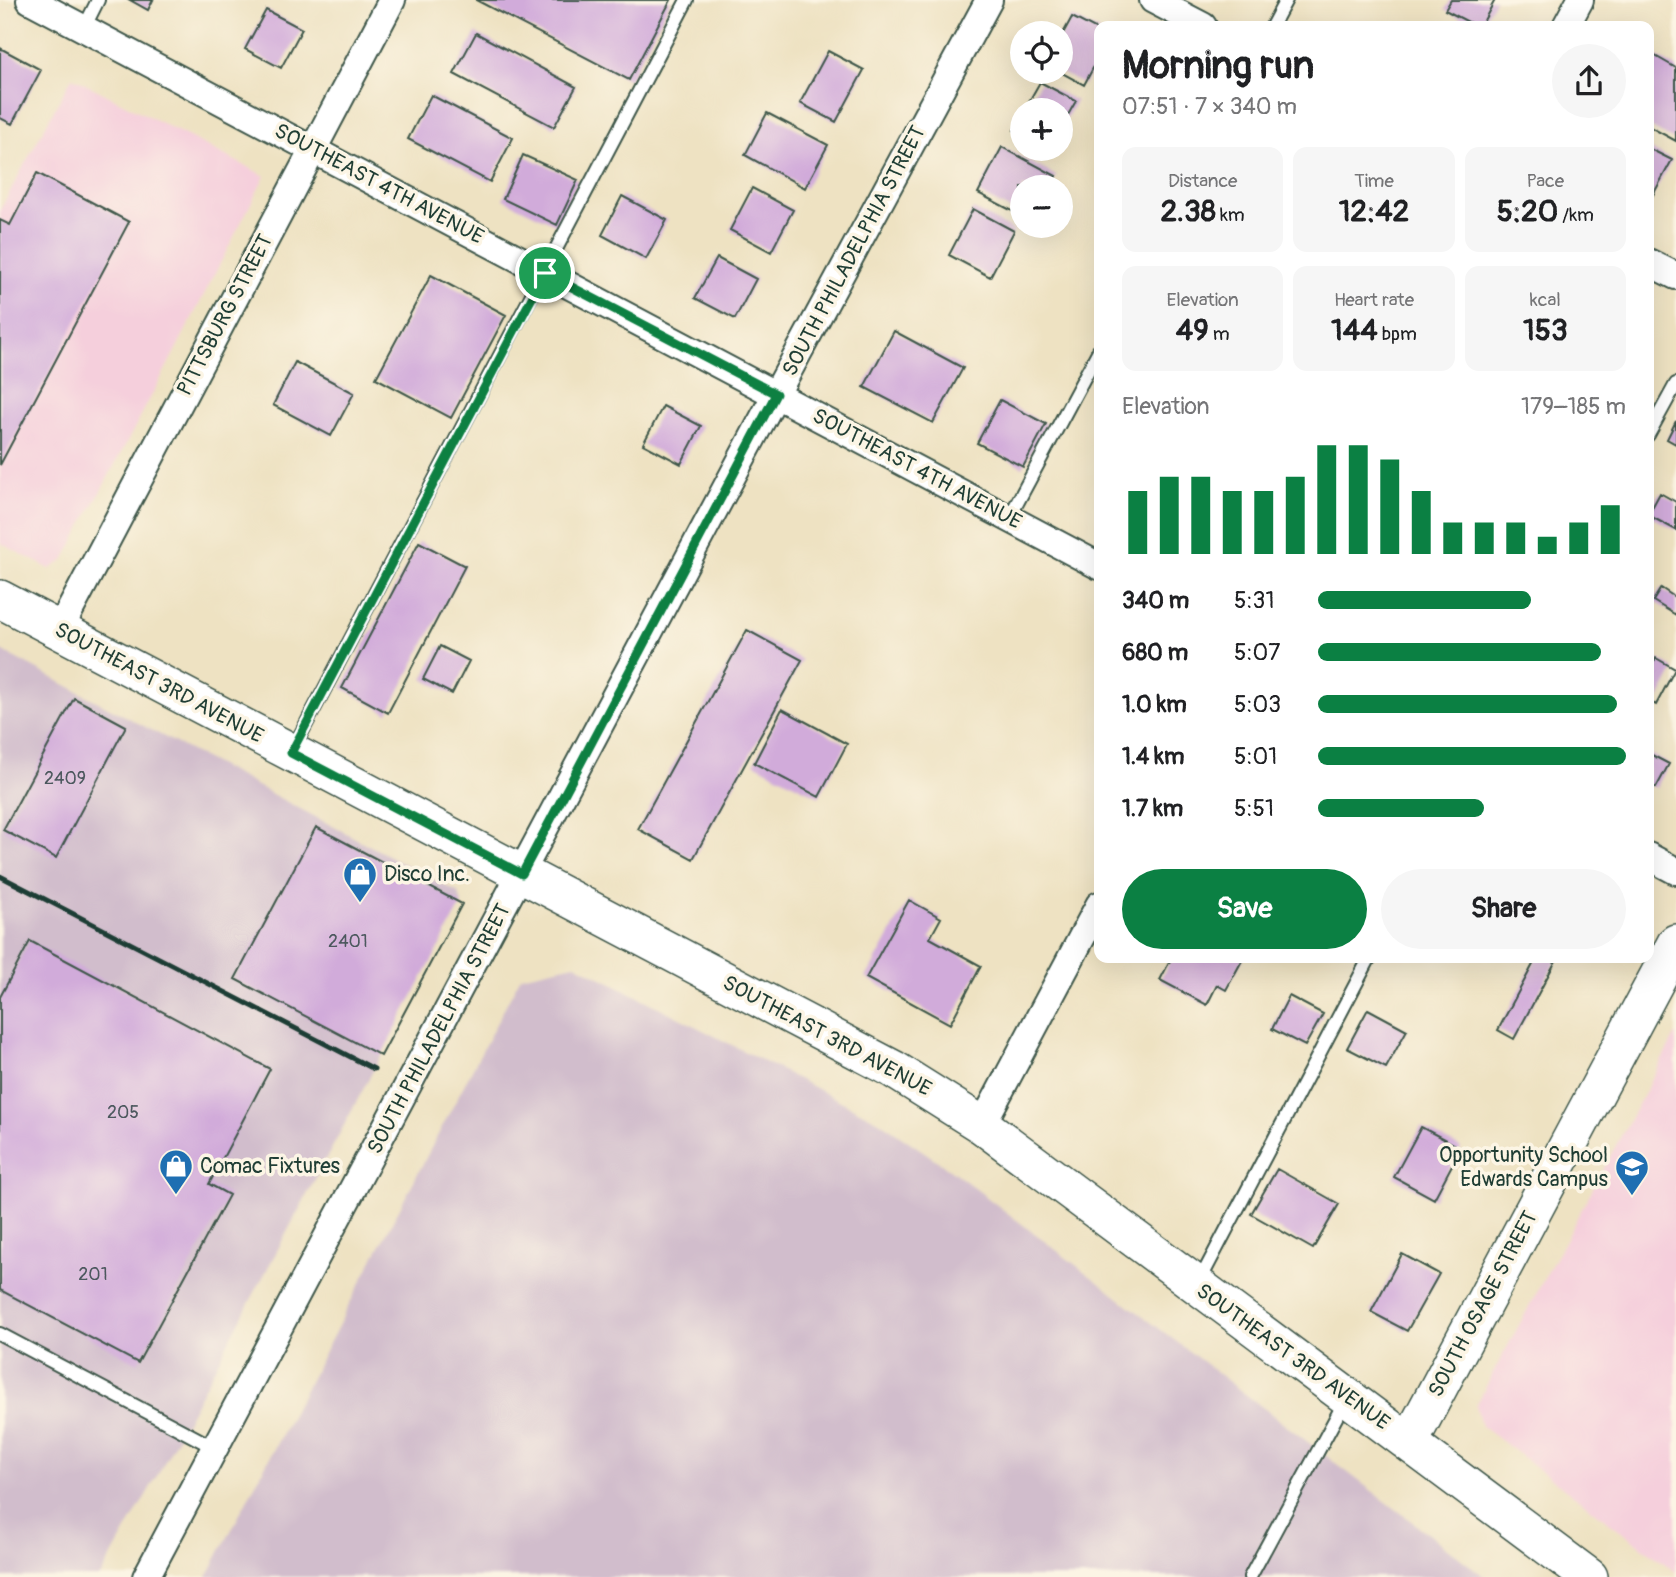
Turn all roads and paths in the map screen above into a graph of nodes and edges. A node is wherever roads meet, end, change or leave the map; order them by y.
1 (30, 0) edge
2 (98, 0) edge
3 (392, 0) edge
4 (687, 0) edge
5 (989, 0) edge
6 (1153, 0) edge
7 (1286, 0) edge
8 (1580, 0) edge
9 (1193, 21) edge
10 (1275, 21) edge
11 (1569, 21) edge
12 (83, 28) junction
13 (313, 149) junction
14 (1654, 265) edge
15 (545, 273) junction
16 (1676, 276) edge
17 (1094, 359) edge
18 (1676, 383) edge
19 (776, 394) junction
20 (1654, 424) edge
21 (1009, 518) junction
22 (1094, 563) edge
23 (0, 599) edge
24 (59, 631) junction
25 (291, 753) junction
26 (1654, 859) edge
27 (1676, 871) edge
28 (522, 874) junction
29 (1094, 914) edge
30 (1676, 943) edge
31 (1367, 963) edge
32 (982, 1125) junction
33 (1197, 1286) junction
34 (0, 1334) edge
35 (1347, 1398) junction
36 (1409, 1443) junction
37 (215, 1448) junction
38 (146, 1577) edge
39 (1250, 1577) edge
40 (1589, 1577) edge

1 - 12 street, SOUTHEAST 4TH AVENUE
2 - 12 lane
3 - 13 street, PITTSBURG STREET
4 - 15 lane
5 - 19 street, SOUTH PHILADELPHIA STREET
6 - 9 street
7 - 10 lane
8 - 11 street
12 - 13 street, SOUTHEAST 4TH AVENUE
13 - 15 street, SOUTHEAST 4TH AVENUE
13 - 24 street, PITTSBURG STREET
14 - 16 street
15 - 19 street, SOUTHEAST 4TH AVENUE
15 - 25 lane
17 - 21 lane
18 - 20 lane
19 - 21 street, SOUTHEAST 4TH AVENUE
19 - 28 street, SOUTH PHILADELPHIA STREET
21 - 22 street, SOUTHEAST 4TH AVENUE
23 - 24 main road, SOUTHEAST 3RD AVENUE
24 - 25 main road, SOUTHEAST 3RD AVENUE
25 - 28 main road, SOUTHEAST 3RD AVENUE
26 - 27 street
28 - 32 main road, SOUTHEAST 3RD AVENUE
28 - 37 street, SOUTH PHILADELPHIA STREET
29 - 32 street
30 - 36 main road, SOUTH OSAGE STREET
31 - 33 lane
32 - 33 main road, SOUTHEAST 3RD AVENUE
33 - 35 main road, SOUTHEAST 3RD AVENUE
34 - 37 lane
35 - 36 main road, SOUTHEAST 3RD AVENUE
35 - 39 lane
36 - 40 main road, SOUTHEAST 3RD AVENUE
37 - 38 street, SOUTH PHILADELPHIA STREET

